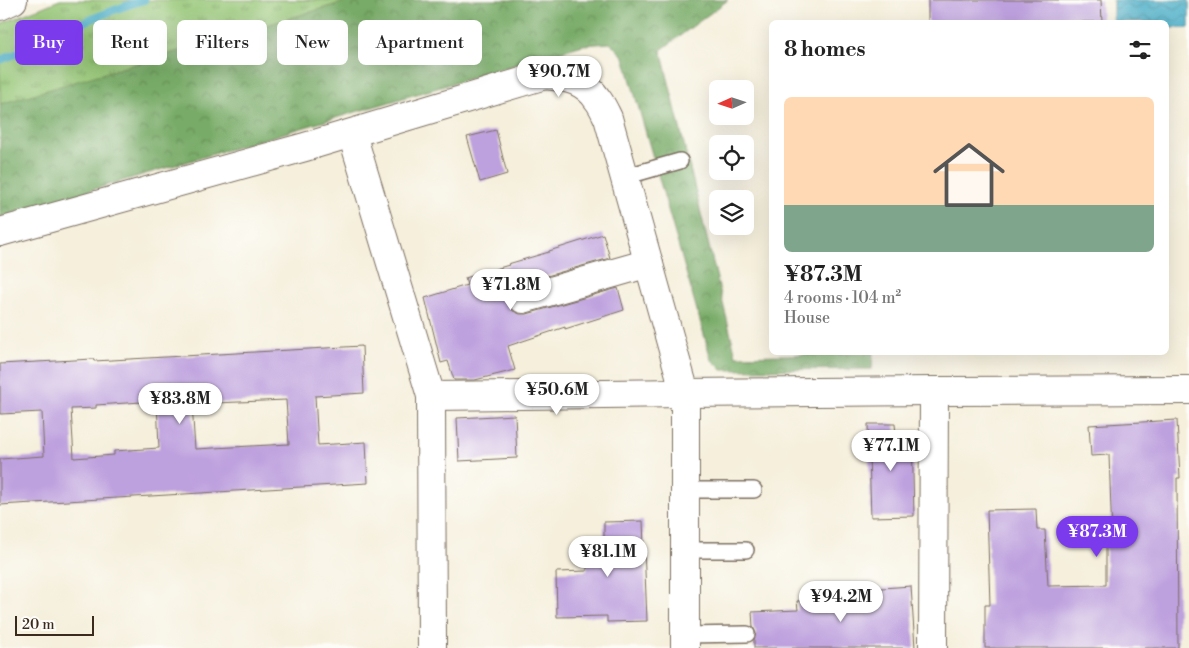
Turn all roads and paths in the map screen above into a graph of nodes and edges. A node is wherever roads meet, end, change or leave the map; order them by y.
1 (13, 0) edge
2 (0, 6) edge
3 (352, 134) junction
4 (680, 161) dead end
5 (624, 178) junction
6 (0, 232) edge
7 (648, 263) junction
8 (524, 299) dead end
9 (934, 390) junction
10 (1189, 390) edge
11 (685, 393) junction
12 (431, 396) junction
13 (685, 490) junction
14 (754, 490) dead end
15 (685, 550) junction
16 (746, 550) dead end
17 (747, 634) dead end
18 (685, 641) edge
19 (432, 648) edge
20 (933, 648) edge

1 - 2 street
3 - 5 street
3 - 6 street
3 - 12 street
4 - 5 lane
5 - 7 street
7 - 8 street
7 - 11 street
9 - 10 street
9 - 11 street
9 - 20 street
11 - 12 street
11 - 13 street
12 - 19 street
13 - 14 lane
13 - 15 street
15 - 16 lane
15 - 18 street
17 - 18 lane

